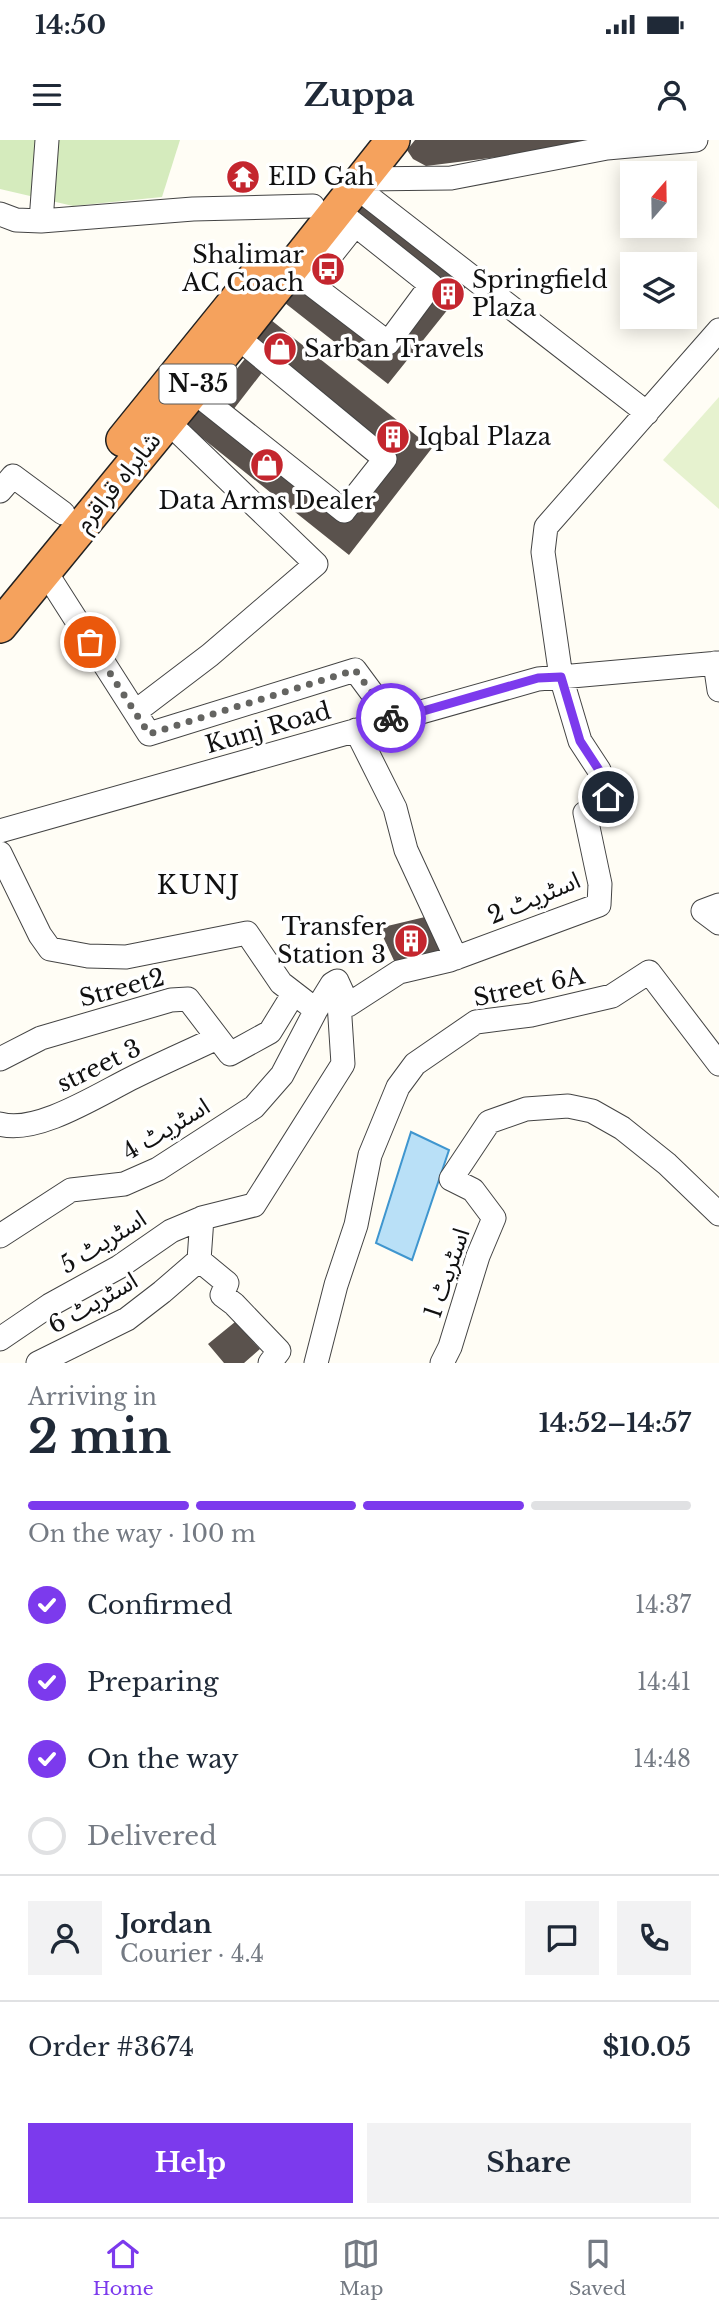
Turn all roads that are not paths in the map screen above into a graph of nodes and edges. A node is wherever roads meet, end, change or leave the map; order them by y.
1 (47, 140) edge
2 (365, 140) edge
3 (393, 140) edge
4 (696, 140) edge
5 (345, 202) junction
6 (0, 214) edge
7 (41, 220) junction
8 (300, 276) junction
9 (719, 330) edge
10 (237, 337) junction
11 (193, 391) junction
12 (647, 413) junction
13 (168, 422) junction
14 (0, 491) edge
15 (63, 513) junction
16 (45, 571) junction
17 (0, 591) edge
18 (0, 626) edge
19 (717, 663) edge
20 (561, 677) junction
21 (719, 690) edge
22 (135, 712) junction
23 (392, 720) junction
24 (356, 730) junction
25 (0, 831) edge
26 (0, 853) edge
27 (719, 905) edge
28 (719, 923) edge
29 (456, 958) junction
30 (337, 981) junction
31 (294, 993) junction
32 (316, 1010) junction
33 (217, 1038) junction
34 (0, 1059) edge
35 (719, 1064) edge
36 (0, 1125) edge
37 (719, 1214) edge
38 (202, 1218) junction
39 (0, 1236) edge
40 (199, 1260) junction
41 (0, 1339) edge
42 (275, 1357) edge
43 (38, 1363) edge
44 (316, 1363) edge
45 (442, 1363) edge

1 - 7 street
2 - 5 highway, شاہراہ قراقرم / N-35
3 - 5 highway, شاہراہ قراقرم / N-35
4 - 5 street
5 - 7 street
5 - 8 highway, شاہراہ قراقرم / N-35
5 - 8 street
5 - 12 street
5 - 15 highway, شاہراہ قراقرم / N-35
6 - 7 street
8 - 10 highway, شاہراہ قراقرم / N-35
9 - 12 street
10 - 11 highway, شاہراہ قراقرم / N-35
10 - 11 street
11 - 13 highway, شاہراہ قراقرم / N-35
12 - 20 street
13 - 16 highway, شاہراہ قراقرم / N-35
13 - 22 street
14 - 15 street
15 - 17 highway, شاہراہ قراقرم / N-35
16 - 18 highway, شاہراہ قراقرم / N-35
16 - 22 street
19 - 20 street, Kunj Road
19 - 21 street
20 - 23 street, Kunj Road
20 - 29 street, اسٹریٹ 2
22 - 23 street
23 - 24 street, Kunj Road
24 - 25 street, Kunj Road
24 - 29 street
26 - 31 street
27 - 28 street
29 - 30 street, اسٹریٹ 2
30 - 32 street
30 - 38 street, اسٹریٹ 5
31 - 32 street
31 - 33 street
32 - 39 street, اسٹریٹ 4
33 - 34 street, Street2
33 - 36 street, street 3
35 - 44 street, Street 6A
37 - 45 street, اسٹریٹ 1
38 - 40 street
38 - 41 street, اسٹریٹ 5
40 - 42 street
40 - 43 street, اسٹریٹ 6

